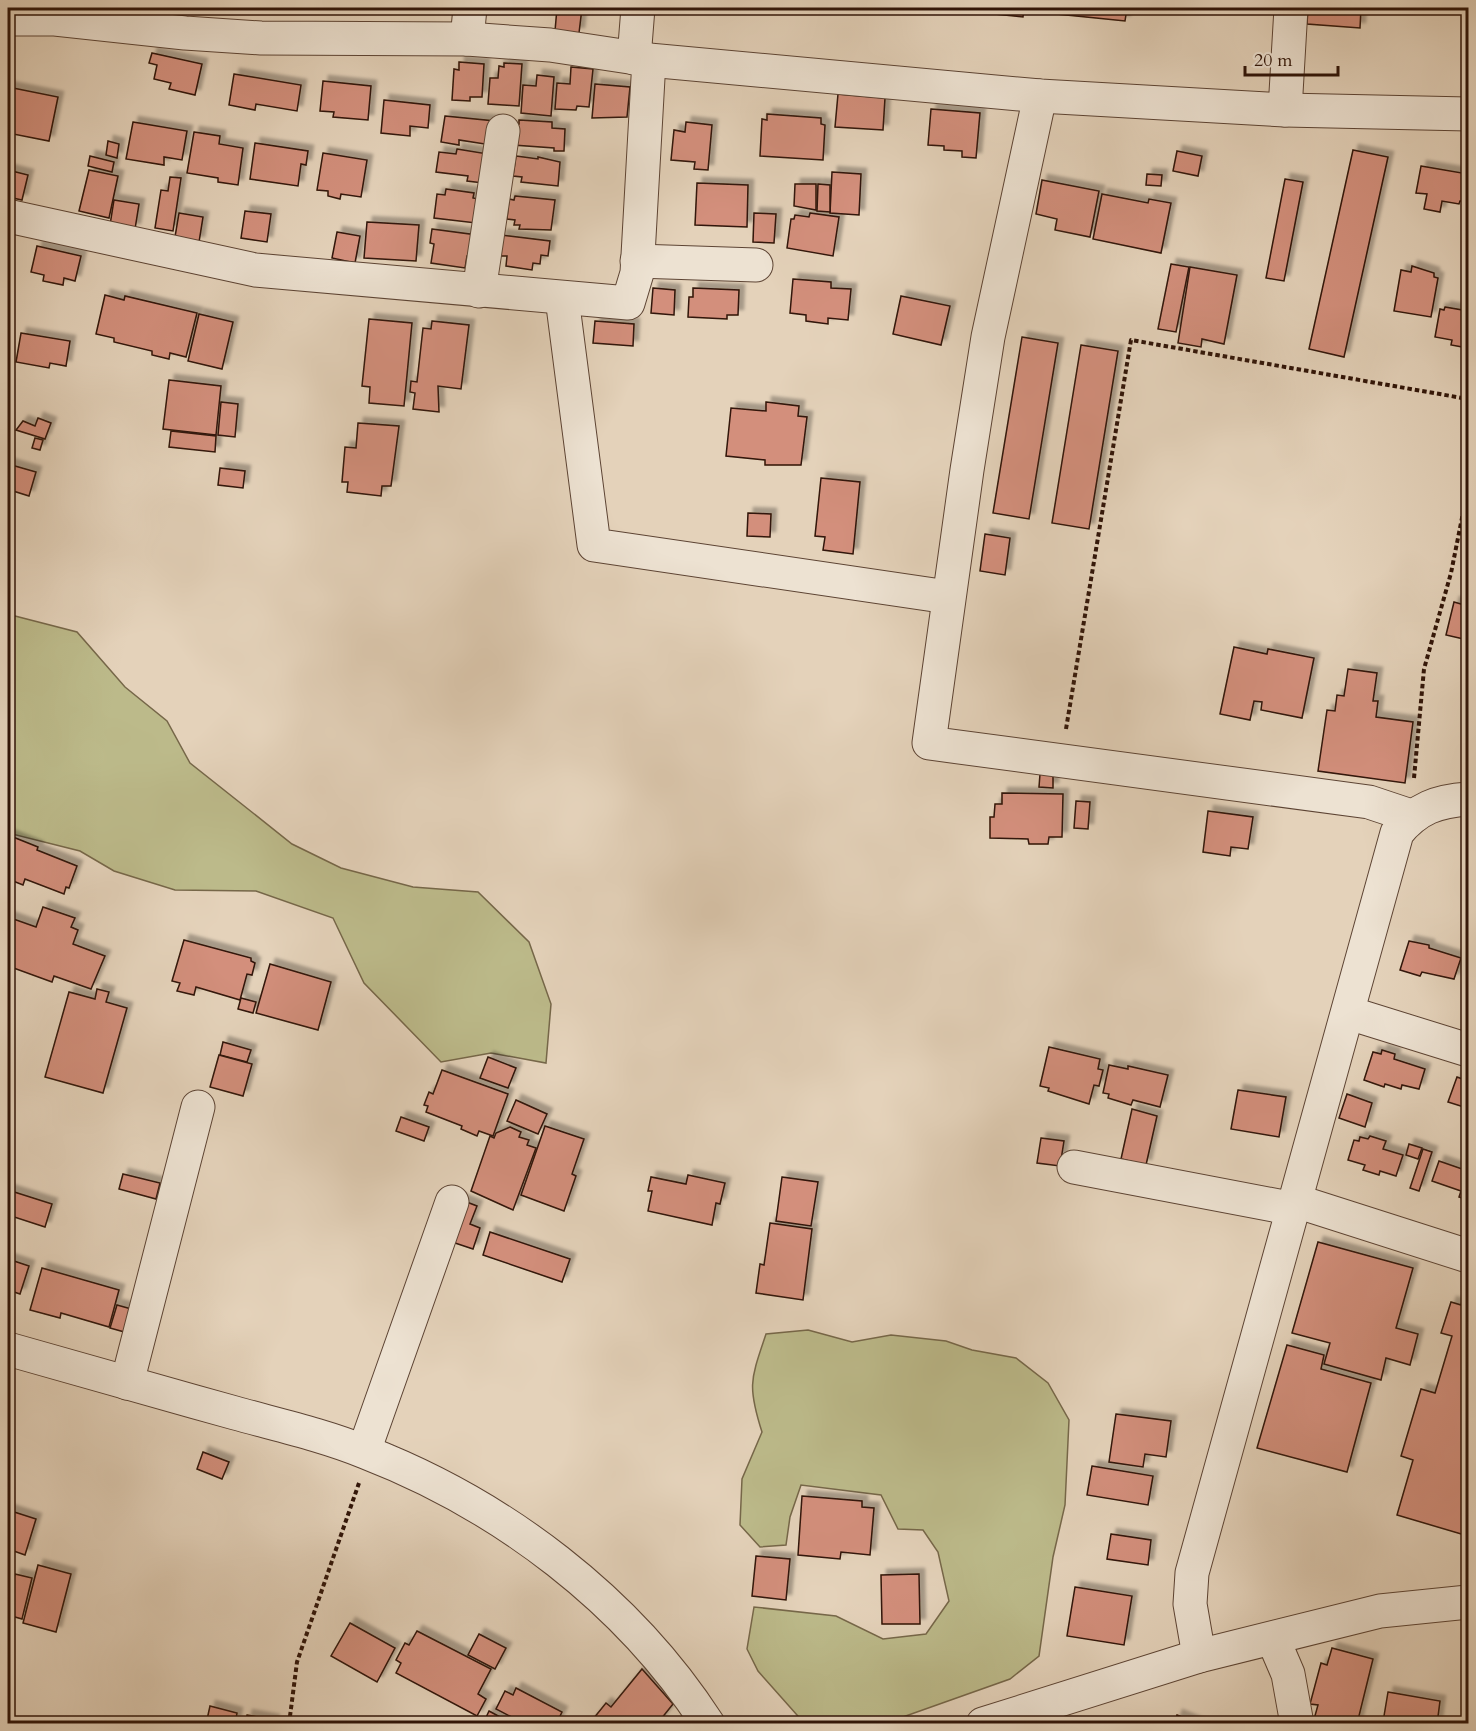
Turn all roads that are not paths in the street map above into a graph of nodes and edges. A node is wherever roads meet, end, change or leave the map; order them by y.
1 (638, 8) edge
2 (1291, 8) edge
3 (56, 13) edge
4 (8, 19) edge
5 (469, 23) edge
6 (641, 59) junction
7 (1040, 96) junction
8 (1284, 110) junction
9 (1468, 114) edge
10 (503, 131) dead end
11 (9, 225) edge
12 (637, 261) junction
13 (756, 265) dead end
14 (479, 291) junction
15 (562, 298) junction
16 (948, 597) junction
17 (1468, 799) edge
18 (1411, 816) junction
19 (1349, 1013) junction
20 (1468, 1050) edge
21 (198, 1107) dead end
22 (1074, 1167) dead end
23 (452, 1202) dead end
24 (1295, 1205) junction
25 (1468, 1257) edge
26 (8, 1349) edge
27 (127, 1383) junction
28 (367, 1452) junction
29 (1468, 1602) edge
30 (1273, 1639) junction
31 (1199, 1656) junction
32 (708, 1724) edge
33 (983, 1724) edge
34 (1297, 1724) edge

1 - 6 street
2 - 8 street
3 - 4 street
3 - 5 street
5 - 6 street
6 - 7 street
6 - 12 street
7 - 8 street
7 - 16 street
8 - 9 street
10 - 14 street
11 - 14 street
12 - 13 street
12 - 15 street
14 - 15 street
15 - 16 street
16 - 18 street
17 - 18 street
18 - 19 street
19 - 20 street
19 - 24 street
21 - 27 street
22 - 24 street
23 - 28 street
24 - 25 street
24 - 31 street
26 - 27 street
27 - 28 street
28 - 32 street
29 - 30 street
30 - 31 street
30 - 34 street
31 - 33 street

